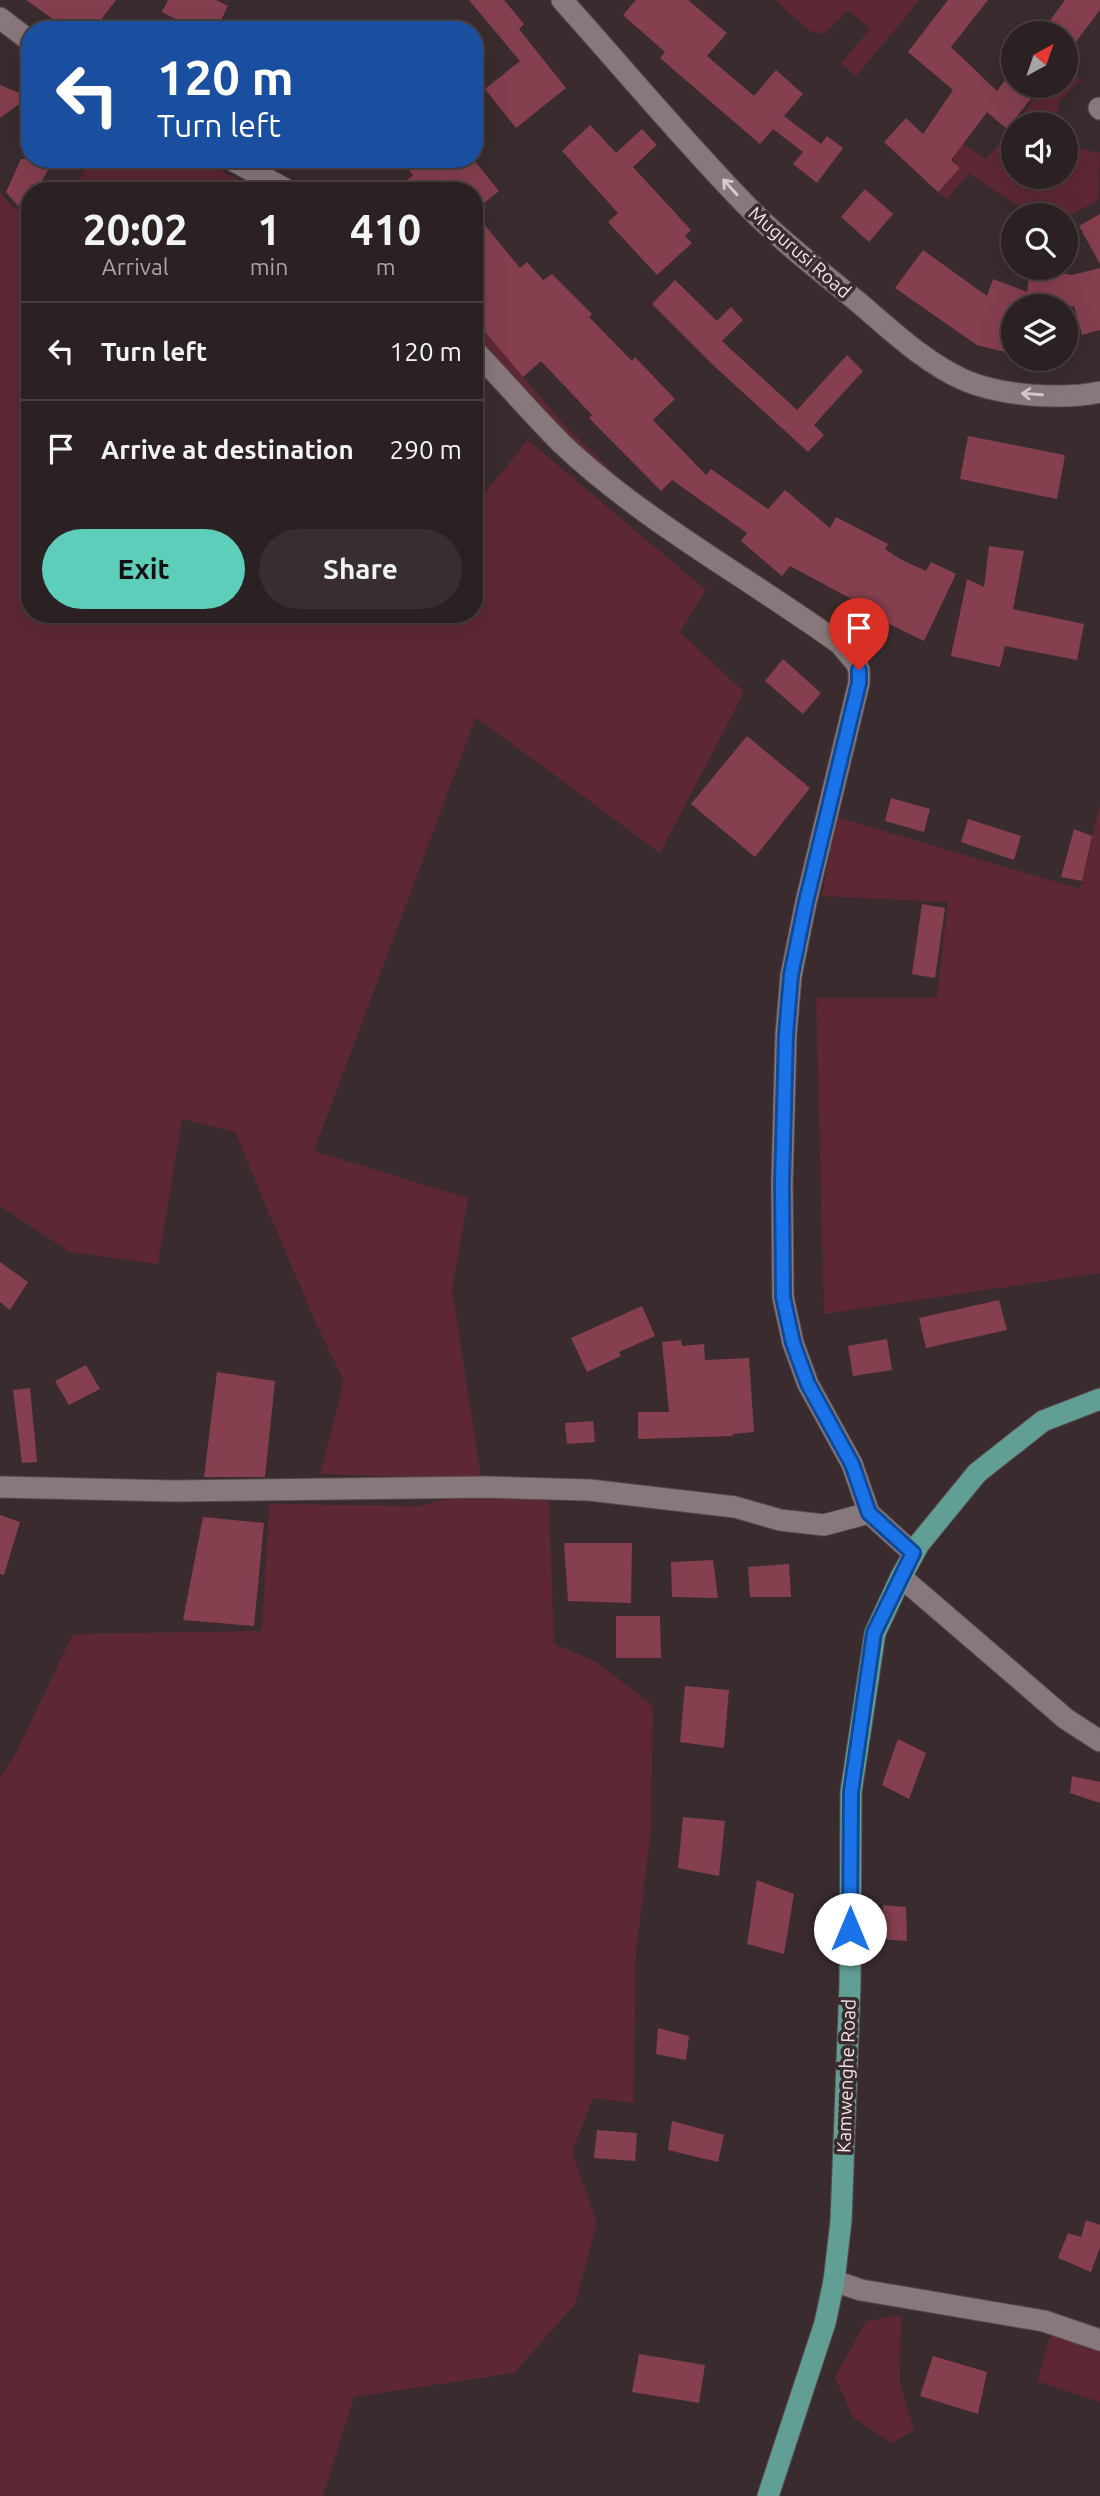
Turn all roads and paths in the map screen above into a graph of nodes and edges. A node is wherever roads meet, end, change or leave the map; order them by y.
1 (562, 0) edge
2 (0, 18) edge
3 (21, 34) edge
4 (247, 168) edge
5 (272, 182) edge
6 (483, 360) edge
7 (1100, 392) edge
8 (1100, 1399) edge
9 (0, 1487) edge
10 (869, 1513) junction
11 (913, 1553) junction
12 (901, 1577) junction
13 (1100, 1741) edge
14 (834, 2281) junction
15 (1100, 2340) edge
16 (768, 2496) edge

7 -> 1 street, Mugurusi Road
2 - 3 street
4 - 5 street
6 - 10 street
8 - 11 main road, Kamwenghe Road
9 - 10 street
10 - 11 street
11 - 12 main road, Kamwenghe Road
12 - 13 street
12 - 14 main road, Kamwenghe Road
14 - 15 street
14 - 16 main road, Kamwenghe Road

